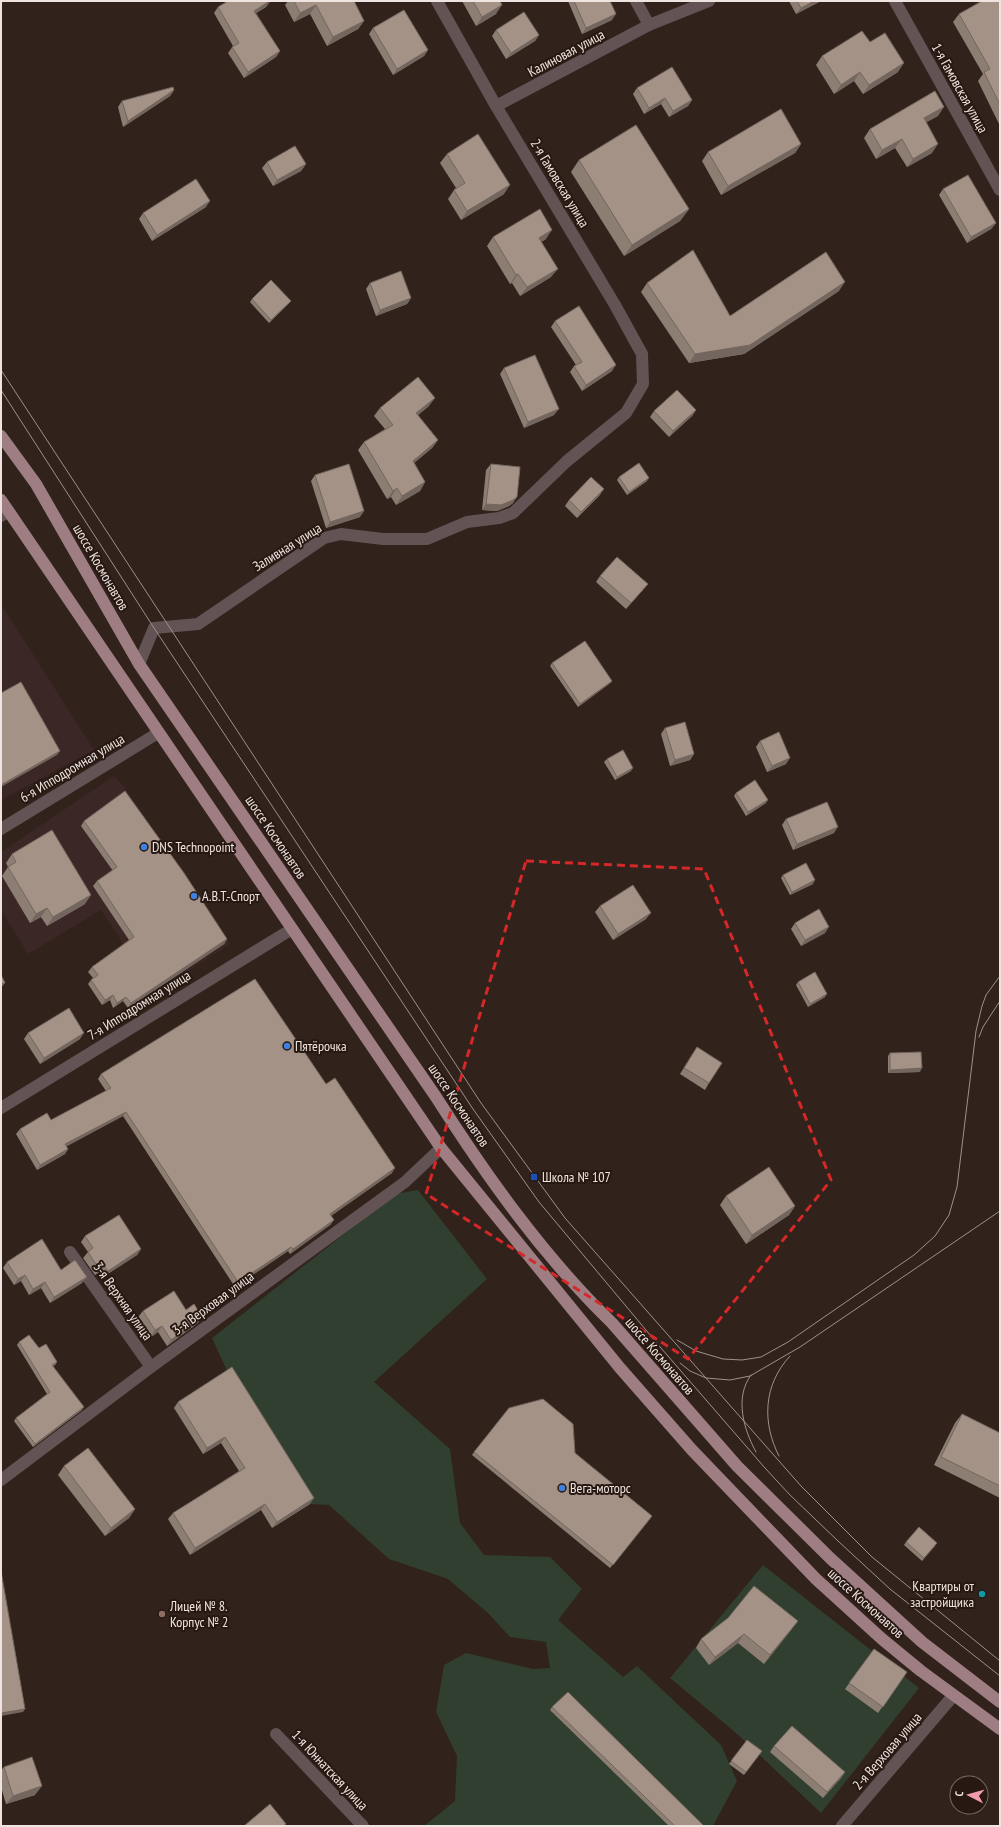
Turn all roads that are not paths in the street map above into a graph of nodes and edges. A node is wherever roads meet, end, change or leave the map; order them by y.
1 (437, 1) edge
2 (636, 1) edge
3 (709, 1) edge
4 (895, 1) edge
5 (649, 25) junction
6 (496, 106) junction
7 (1000, 190) edge
8 (643, 384) joint
9 (1, 436) edge
10 (1, 500) edge
11 (5, 514) edge
12 (139, 664) junction
13 (158, 733) junction
14 (1, 829) edge
15 (292, 929) junction
16 (1, 1108) edge
17 (441, 1148) junction
18 (70, 1252) dead end
19 (151, 1367) junction
20 (1, 1480) edge
21 (953, 1696) junction
22 (1000, 1702) edge
23 (1000, 1729) edge
24 (276, 1734) dead end
25 (363, 1826) edge
26 (842, 1826) edge

1 - 6 street, 2-я Гамовская улица
2 - 5 street
3 - 5 street, Калиновая улица
4 - 7 street, 1-я Гамовская улица
5 - 6 street, Калиновая улица
6 - 8 street, 2-я Гамовская улица
8 - 12 street, Заливная улица
9 - 12 main road, шоссе Космонавтов
10 - 11 main road, шоссе Космонавтов
11 - 13 main road, шоссе Космонавтов
12 - 22 main road, шоссе Космонавтов
13 - 14 street, 6-я Ипподромная улица
13 - 15 main road, шоссе Космонавтов
15 - 16 street, 7-я Ипподромная улица
15 - 17 main road, шоссе Космонавтов
17 - 19 street, 3-я Верховая улица
17 - 21 main road, шоссе Космонавтов
18 - 19 street, 3-я Верхняя улица
19 - 20 street, 3-я Верховая улица
21 - 23 main road, шоссе Космонавтов
21 - 26 street, 2-я Верховая улица
24 - 25 street, 1-я Юннатская улица

